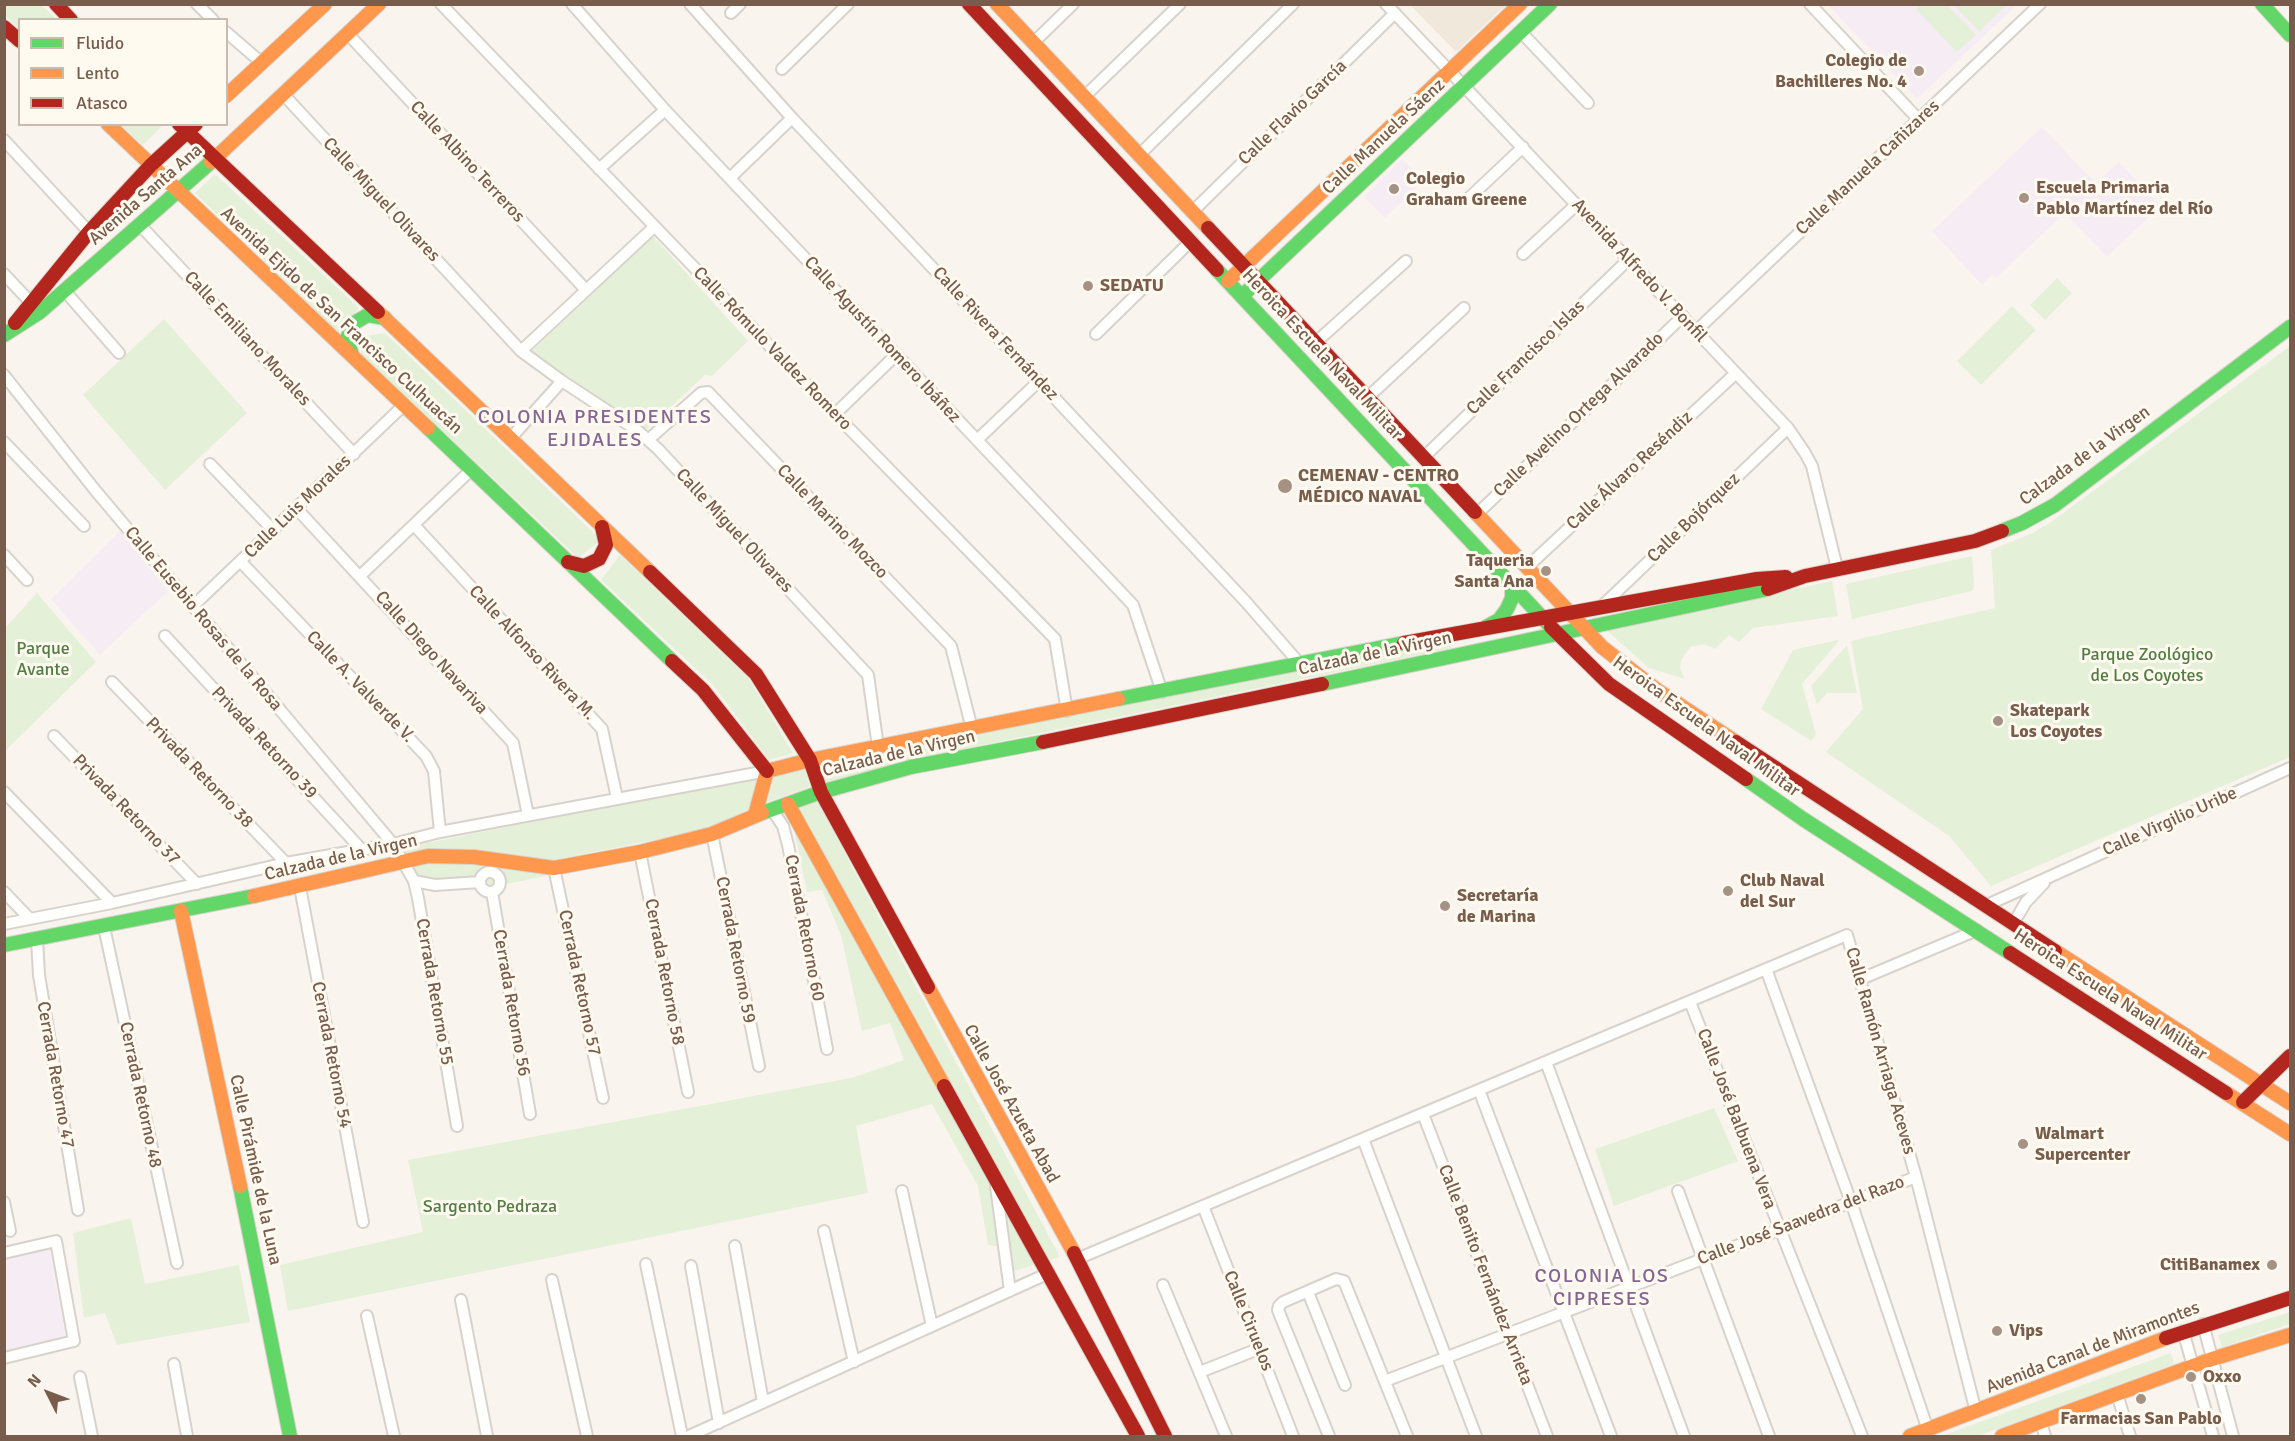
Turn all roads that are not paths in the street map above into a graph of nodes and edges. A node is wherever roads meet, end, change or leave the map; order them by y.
1 (56, 4) edge
2 (197, 4) edge
3 (326, 4) edge
4 (379, 4) edge
5 (441, 4) edge
6 (572, 4) edge
7 (690, 4) edge
8 (740, 4) edge
9 (848, 4) edge
10 (969, 4) edge
11 (997, 4) edge
12 (1073, 4) edge
13 (1180, 4) edge
14 (1293, 4) edge
15 (1386, 4) edge
16 (1520, 4) edge
17 (1550, 4) edge
18 (1810, 4) edge
19 (2040, 4) edge
20 (2262, 4) edge
21 (731, 13) dead end
22 (1395, 13) junction
23 (69, 18) edge
24 (211, 18) edge
25 (4, 27) edge
26 (1521, 32) junction
27 (228, 34) edge
28 (348, 34) junction
29 (2290, 35) edge
30 (18, 39) edge
31 (1033, 43) junction
32 (262, 63) junction
33 (782, 69) dead end
34 (1450, 71) junction
35 (1464, 86) junction
36 (228, 94) edge
37 (283, 94) junction
38 (1084, 97) junction
39 (1588, 103) dead end
40 (665, 110) junction
41 (792, 118) junction
42 (1918, 120) junction
43 (110, 126) edge
44 (187, 127) edge
45 (4, 140) edge
46 (1523, 147) junction
47 (1139, 155) junction
48 (214, 159) junction
49 (151, 165) junction
50 (599, 169) junction
51 (730, 178) junction
52 (179, 192) junction
53 (1469, 198) dead end
54 (1577, 204) junction
55 (1192, 212) junction
56 (140, 225) junction
57 (654, 226) junction
58 (89, 232) junction
59 (1191, 241) junction
60 (1523, 254) dead end
61 (1629, 259) junction
62 (1406, 261) dead end
63 (1243, 266) junction
64 (4, 274) edge
65 (1228, 280) junction
66 (1257, 282) junction
67 (64, 290) junction
68 (586, 290) junction
69 (1242, 296) junction
70 (35, 307) junction
71 (1464, 308) dead end
72 (1683, 316) junction
73 (390, 322) junction
74 (2290, 327) edge
75 (1696, 331) junction
76 (7, 332) edge
77 (1096, 334) dead end
78 (1315, 343) junction
79 (521, 351) junction
80 (119, 353) dead end
81 (896, 355) junction
82 (355, 358) junction
83 (1735, 374) junction
84 (4, 375) edge
85 (562, 381) junction
86 (1039, 381) junction
87 (1367, 398) junction
88 (404, 406) junction
89 (835, 414) junction
90 (1788, 428) junction
91 (510, 439) junction
92 (648, 440) junction
93 (977, 440) junction
94 (4, 442) edge
95 (354, 454) junction
96 (1423, 458) junction
97 (210, 464) dead end
98 (472, 469) junction
99 (297, 509) junction
100 (1476, 514) junction
101 (597, 522) junction
102 (414, 525) junction
103 (84, 526) dead end
104 (274, 531) junction
105 (4, 555) edge
106 (563, 558) junction
107 (241, 562) junction
108 (1526, 568) junction
109 (1837, 568) junction
110 (360, 576) junction
111 (1805, 576) junction
112 (27, 580) dead end
113 (1512, 586) junction
114 (192, 607) junction
115 (1601, 607) junction
116 (1568, 613) junction
117 (1542, 618) junction
118 (1486, 627) junction
119 (1584, 629) junction
120 (1560, 634) junction
121 (165, 636) dead end
122 (1300, 664) junction
123 (112, 682) dead end
124 (1162, 692) junction
125 (1067, 711) junction
126 (972, 729) junction
127 (54, 735) dead end
128 (878, 747) junction
129 (810, 760) junction
130 (2290, 768) edge
131 (766, 771) junction
132 (4, 792) edge
133 (821, 792) junction
134 (1818, 796) junction
135 (617, 798) junction
136 (788, 804) junction
137 (772, 810) junction
138 (528, 815) junction
139 (755, 815) junction
140 (1803, 819) junction
141 (440, 831) junction
142 (712, 834) junction
143 (393, 844) junction
144 (363, 850) junction
145 (640, 852) junction
146 (401, 862) junction
147 (286, 863) junction
148 (554, 868) junction
149 (2051, 876) junction
150 (414, 881) junction
151 (480, 882) junction
152 (197, 884) junction
153 (300, 887) junction
154 (4, 892) edge
155 (492, 892) junction
156 (112, 903) junction
157 (1984, 906) junction
158 (182, 911) junction
159 (30, 919) junction
160 (4, 924) edge
161 (2013, 924) junction
162 (104, 927) junction
163 (1977, 930) junction
164 (37, 939) junction
165 (4, 945) edge
166 (1766, 969) junction
167 (1861, 979) junction
168 (1690, 1002) junction
169 (827, 1049) dead end
170 (2290, 1056) edge
171 (1546, 1062) junction
172 (759, 1066) dead end
173 (2263, 1084) junction
174 (1479, 1090) junction
175 (688, 1092) dead end
176 (603, 1098) dead end
177 (2243, 1102) junction
178 (2290, 1103) edge
179 (530, 1114) dead end
180 (1423, 1114) junction
181 (457, 1126) dead end
182 (2290, 1134) edge
183 (1363, 1138) junction
184 (995, 1177) junction
185 (1916, 1177) junction
186 (902, 1191) dead end
187 (1678, 1191) dead end
188 (4, 1202) edge
189 (1851, 1202) junction
190 (1203, 1206) junction
191 (78, 1210) dead end
192 (363, 1222) dead end
193 (1779, 1229) junction
194 (10, 1230) dead end
195 (824, 1231) dead end
196 (735, 1246) dead end
197 (4, 1253) edge
198 (1702, 1258) junction
199 (1077, 1259) junction
200 (177, 1263) dead end
201 (646, 1264) dead end
202 (691, 1266) dead end
203 (1049, 1273) junction
204 (552, 1280) dead end
205 (1163, 1285) dead end
206 (1628, 1287) junction
207 (1010, 1291) junction
208 (1308, 1292) junction
209 (2290, 1298) edge
210 (461, 1300) dead end
211 (1563, 1312) junction
212 (367, 1316) dead end
213 (2203, 1324) junction
214 (932, 1326) junction
215 (2183, 1330) junction
216 (1507, 1333) junction
217 (2290, 1336) edge
218 (1116, 1340) junction
219 (1258, 1349) junction
220 (1092, 1353) junction
221 (1447, 1357) junction
222 (4, 1358) edge
223 (2212, 1359) junction
224 (854, 1362) junction
225 (174, 1364) dead end
226 (2194, 1365) junction
227 (1200, 1372) junction
228 (80, 1377) dead end
229 (1384, 1381) junction
230 (1346, 1385) dead end
231 (2117, 1394) junction
232 (763, 1402) junction
233 (1149, 1406) junction
234 (1976, 1412) junction
235 (1128, 1418) junction
236 (2041, 1422) junction
237 (719, 1423) junction
238 (1928, 1430) junction
239 (92, 1437) edge
240 (187, 1437) edge
241 (290, 1437) edge
242 (394, 1437) edge
243 (487, 1437) edge
244 (587, 1437) edge
245 (682, 1437) edge
246 (689, 1437) edge
247 (1138, 1437) edge
248 (1165, 1437) edge
249 (1226, 1437) edge
250 (1293, 1437) edge
251 (1329, 1437) edge
252 (1407, 1437) edge
253 (1476, 1437) edge
254 (1547, 1437) edge
255 (1611, 1437) edge
256 (1684, 1437) edge
257 (1769, 1437) edge
258 (1862, 1437) edge
259 (1910, 1437) edge
260 (2002, 1437) edge
261 (2045, 1437) edge
262 (2130, 1437) edge
263 (2213, 1437) edge
264 (2233, 1437) edge

1 - 23 main road
2 - 24 street
3 - 32 main road
4 - 28 main road, Avenida Santa Ana
5 - 50 street, Calle Rómulo Valdez Romero
6 - 40 street, Calle Agustín Romero Ibáñez
7 - 41 street, Calle Rivera Fernández
8 - 21 street
9 - 33 street
10 - 59 main road, Heroica Escuela Naval Militar
11 - 31 main road, Heroica Escuela Naval Militar
12 - 31 street
13 - 38 street
14 - 47 street
15 - 22 street, Avenida Alfredo V. Bonfil
16 - 34 main road, Calle Manuela Sáenz
17 - 26 main road, Calle Manuela Sáenz
18 - 42 street
19 - 42 street, Calle Manuela Cañizares
20 - 29 main road
22 - 34 street, Avenida Alfredo V. Bonfil
22 - 55 street, Calle Flavio García
25 - 30 main road
26 - 35 main road, Calle Manuela Sáenz
26 - 39 street
27 - 32 street
28 - 37 main road, Avenida Santa Ana
28 - 68 street, Calle Albino Terreros
31 - 38 main road, Heroica Escuela Naval Militar
32 - 36 main road
34 - 35 street, Avenida Alfredo V. Bonfil
34 - 63 main road, Calle Manuela Sáenz
35 - 46 street, Avenida Alfredo V. Bonfil
35 - 66 main road, Calle Manuela Sáenz
37 - 48 main road, Avenida Santa Ana
37 - 79 street, Calle Miguel Olivares
38 - 47 main road, Heroica Escuela Naval Militar
40 - 50 street
40 - 51 street, Calle Agustín Romero Ibáñez
41 - 51 street
41 - 86 street, Calle Rivera Fernández
42 - 75 street, Calle Manuela Cañizares
43 - 49 main road, Avenida Ejido de San Francisco Culhuacán
44 - 48 main road, Avenida Ejido de San Francisco Culhuacán
44 - 49 main road, Avenida Santa Ana
45 - 58 street
46 - 53 street
46 - 54 street, Avenida Alfredo V. Bonfil
47 - 55 main road, Heroica Escuela Naval Militar
48 - 52 main road, Avenida Santa Ana
48 - 73 main road, Avenida Ejido de San Francisco Culhuacán
49 - 52 main road, Avenida Ejido de San Francisco Culhuacán
49 - 58 main road, Avenida Santa Ana
50 - 57 street, Calle Rómulo Valdez Romero
51 - 81 street, Calle Agustín Romero Ibáñez
52 - 56 main road, Avenida Santa Ana
52 - 82 main road, Avenida Ejido de San Francisco Culhuacán
54 - 60 street
54 - 61 street, Avenida Alfredo V. Bonfil
55 - 63 main road, Heroica Escuela Naval Militar
56 - 67 main road, Avenida Santa Ana
56 - 95 street, Calle Emiliano Morales
57 - 68 street
57 - 89 street, Calle Rómulo Valdez Romero
58 - 70 main road, Avenida Santa Ana
59 - 65 main road, Heroica Escuela Naval Militar
59 - 77 street
61 - 72 street, Avenida Alfredo V. Bonfil
61 - 96 street, Calle Francisco Islas
62 - 78 street
63 - 65 main road, Calle Manuela Sáenz
63 - 66 main road, Heroica Escuela Naval Militar
64 - 70 street
65 - 69 main road, Heroica Escuela Naval Militar
66 - 69 main road, Calle Manuela Sáenz
66 - 78 main road, Heroica Escuela Naval Militar
67 - 70 main road, Avenida Santa Ana
67 - 80 street
68 - 79 street
69 - 113 main road, Heroica Escuela Naval Militar
70 - 76 main road, Avenida Santa Ana
71 - 87 street
72 - 75 street, Avenida Alfredo V. Bonfil
72 - 100 street, Calle Avelino Ortega Alvarado
73 - 82 main road
73 - 91 main road, Avenida Ejido de San Francisco Culhuacán
74 - 109 main road, Calzada de la Virgen
75 - 83 street, Avenida Alfredo V. Bonfil
78 - 87 main road, Heroica Escuela Naval Militar
79 - 85 street, Calle Miguel Olivares
81 - 89 street
81 - 93 street, Calle Agustín Romero Ibáñez
82 - 88 main road, Avenida Ejido de San Francisco Culhuacán
83 - 90 street, Avenida Alfredo V. Bonfil
83 - 108 street, Calle Álvaro Reséndiz
84 - 114 street, Calle Eusebio Rosas de la Rosa
85 - 91 street
85 - 92 street, Calle Miguel Olivares
86 - 93 street
86 - 122 street, Calle Rivera Fernández
87 - 96 main road, Heroica Escuela Naval Militar
88 - 95 street, Calle Luis Morales
88 - 98 main road, Avenida Ejido de San Francisco Culhuacán
89 - 125 street, Calle Rómulo Valdez Romero
90 - 109 street, Avenida Alfredo V. Bonfil
90 - 115 street, Calle Bojórquez
91 - 101 main road, Avenida Ejido de San Francisco Culhuacán
92 - 126 street, Calle Marino Mozco
92 - 128 street, Calle Miguel Olivares
93 - 124 street, Calle Agustín Romero Ibáñez
94 - 103 street
95 - 99 street, Calle Luis Morales
96 - 100 main road, Heroica Escuela Naval Militar
97 - 104 street
98 - 102 street
98 - 106 main road, Avenida Ejido de San Francisco Culhuacán
99 - 104 street, Calle Luis Morales
99 - 110 street, Calle Diego Navariva
100 - 108 main road, Heroica Escuela Naval Militar
101 - 106 main road
101 - 129 main road, Avenida Ejido de San Francisco Culhuacán
102 - 110 street
102 - 135 street, Calle Alfonso Rivera M.
104 - 107 street, Calle Luis Morales
105 - 112 street
106 - 131 main road, Avenida Ejido de San Francisco Culhuacán
107 - 114 street, Calle Luis Morales
107 - 141 street, Calle A. Valverde V.
108 - 116 main road, Heroica Escuela Naval Militar
109 - 111 main road, Calzada de la Virgen
110 - 138 street, Calle Diego Navariva
111 - 115 main road, Calzada de la Virgen
111 - 119 main road, Calzada de la Virgen
113 - 117 main road, Heroica Escuela Naval Militar
113 - 118 main road
114 - 143 street, Calle Eusebio Rosas de la Rosa
115 - 116 main road, Calzada de la Virgen
116 - 117 main road, Calzada de la Virgen
116 - 119 main road, Heroica Escuela Naval Militar
117 - 118 main road, Calzada de la Virgen
117 - 120 main road, Heroica Escuela Naval Militar
118 - 122 main road, Calzada de la Virgen
119 - 120 main road, Calzada de la Virgen
119 - 134 main road, Heroica Escuela Naval Militar
120 - 133 main road, Calzada de la Virgen
120 - 140 main road, Heroica Escuela Naval Militar
121 - 144 street, Privada Retorno 39
122 - 124 main road, Calzada de la Virgen
123 - 147 street, Privada Retorno 38
124 - 125 main road, Calzada de la Virgen
125 - 126 main road, Calzada de la Virgen
126 - 128 main road, Calzada de la Virgen
127 - 152 street, Privada Retorno 37
128 - 129 main road, Calzada de la Virgen
129 - 131 main road, Calzada de la Virgen
129 - 133 main road, Avenida Ejido de San Francisco Culhuacán
130 - 149 street, Calle Virgilio Uribe
131 - 135 street, Calzada de la Virgen
131 - 139 main road
132 - 156 street
133 - 136 main road, Calzada de la Virgen
133 - 199 main road, Calle José Azueta Abad
134 - 140 main road
134 - 157 main road, Heroica Escuela Naval Militar
135 - 138 street, Calzada de la Virgen
136 - 137 main road, Calzada de la Virgen
136 - 184 main road
137 - 139 main road, Calzada de la Virgen
137 - 169 street, Cerrada Retorno 60
138 - 141 street, Calzada de la Virgen
139 - 142 main road, Calzada de la Virgen
140 - 163 main road, Heroica Escuela Naval Militar
141 - 143 street, Calzada de la Virgen
142 - 145 main road, Calzada de la Virgen
142 - 172 street, Cerrada Retorno 59
143 - 144 street, Calzada de la Virgen
143 - 146 street, Calle Eusebio Rosas de la Rosa
144 - 147 street, Calzada de la Virgen
145 - 148 main road, Calzada de la Virgen
145 - 175 street, Cerrada Retorno 58
146 - 148 main road, Calzada de la Virgen
146 - 150 street, Cerrada Retorno 55
146 - 153 main road, Calzada de la Virgen
147 - 152 street, Calzada de la Virgen
148 - 176 street, Cerrada Retorno 57
149 - 157 street, Calle Virgilio Uribe
149 - 161 street, Calle Virgilio Uribe
150 - 151 street
150 - 181 street, Cerrada Retorno 55
151 - 155 street
151 - 155 street
152 - 156 street, Calzada de la Virgen
153 - 158 main road, Calzada de la Virgen
153 - 192 street, Cerrada Retorno 54
154 - 159 street
155 - 179 street, Cerrada Retorno 56
156 - 159 street, Calzada de la Virgen
157 - 161 main road, Heroica Escuela Naval Militar
158 - 162 main road, Calzada de la Virgen
158 - 241 main road, Calle Pirámide de la Luna
159 - 160 street, Calzada de la Virgen
161 - 173 main road, Heroica Escuela Naval Militar
162 - 164 main road, Calzada de la Virgen
162 - 200 street, Cerrada Retorno 48
163 - 167 street
163 - 177 main road, Heroica Escuela Naval Militar
164 - 165 main road, Calzada de la Virgen
164 - 191 street, Cerrada Retorno 47
166 - 167 street, Calle Ramón Arriaga Aceves
166 - 168 street
166 - 189 street
167 - 185 street, Calle Ramón Arriaga Aceves
168 - 171 street
168 - 193 street, Calle José Balbuena Vera
170 - 173 main road
171 - 174 street
171 - 206 street
173 - 177 main road
173 - 178 main road, Heroica Escuela Naval Militar
174 - 180 street
174 - 211 street
177 - 182 main road, Heroica Escuela Naval Militar
180 - 183 street
180 - 216 street, Calle Benito Fernández Arrieta
183 - 190 street
183 - 221 street
184 - 203 main road
184 - 207 street
185 - 189 street, Calle José Saavedra del Razo
185 - 234 street, Calle Ramón Arriaga Aceves
186 - 214 street
187 - 198 street
188 - 194 street
189 - 193 street, Calle José Saavedra del Razo
189 - 238 street
190 - 199 street
190 - 219 street, Calle Ciruelos
193 - 198 street, Calle José Saavedra del Razo
193 - 258 street, Calle José Balbuena Vera
195 - 224 street
196 - 232 street
197 - 222 street
198 - 206 street, Calle José Saavedra del Razo
198 - 257 street
199 - 218 main road, Calle José Azueta Abad
201 - 245 street
202 - 237 street
203 - 207 street
203 - 220 main road
204 - 244 street
205 - 227 street
206 - 211 street, Calle José Saavedra del Razo
206 - 256 street
207 - 214 street
208 - 229 street
208 - 230 street
208 - 251 street
209 - 213 main road, Avenida Canal de Miramontes
210 - 243 street
211 - 216 street, Calle José Saavedra del Razo
211 - 255 street
212 - 242 street
213 - 215 main road, Avenida Canal de Miramontes
213 - 223 street
214 - 224 street
215 - 226 street
215 - 234 main road, Avenida Canal de Miramontes
216 - 221 street, Calle José Saavedra del Razo
216 - 254 street, Calle Benito Fernández Arrieta
217 - 223 main road
218 - 220 main road
218 - 233 main road, Calle José Azueta Abad
219 - 227 street
219 - 250 street, Calle Ciruelos
220 - 235 main road
221 - 229 street, Calle José Saavedra del Razo
221 - 253 street
223 - 226 main road
223 - 264 street
224 - 232 street
225 - 240 street
226 - 231 main road
226 - 263 street
227 - 249 street
228 - 239 street
229 - 252 street
231 - 236 main road
231 - 262 street
232 - 237 street
233 - 235 main road
233 - 248 main road, Calle José Azueta Abad
234 - 238 main road, Avenida Canal de Miramontes
235 - 247 main road
236 - 260 main road
236 - 261 street
237 - 246 street
238 - 259 main road, Avenida Canal de Miramontes

